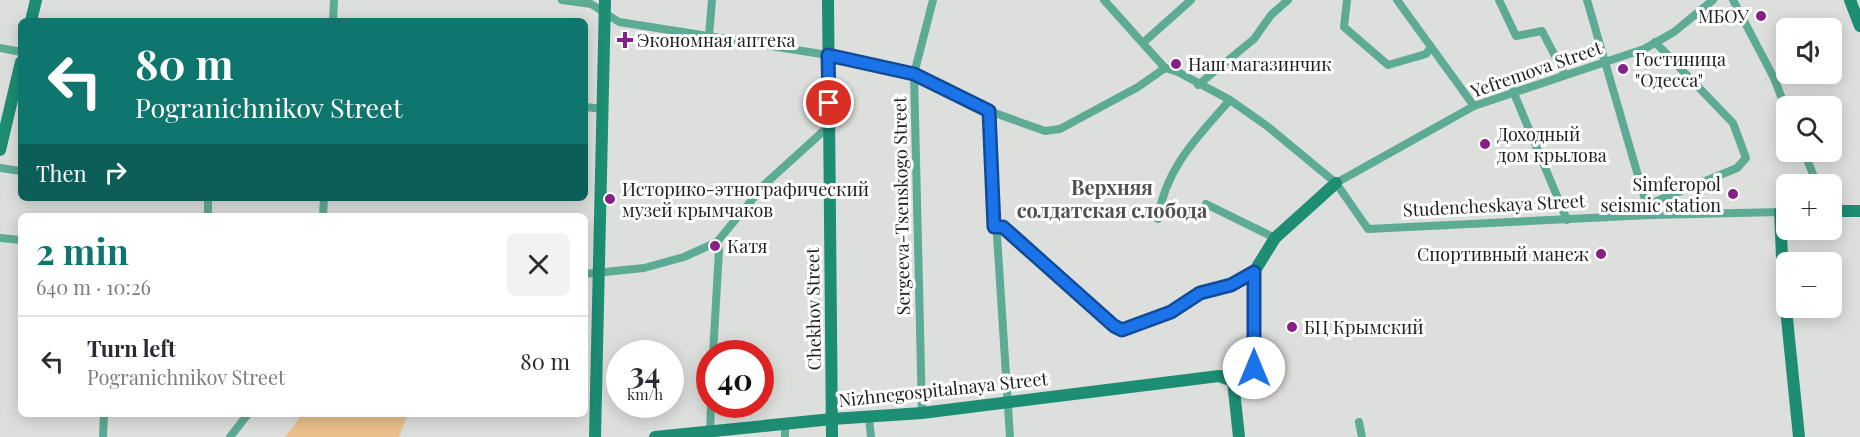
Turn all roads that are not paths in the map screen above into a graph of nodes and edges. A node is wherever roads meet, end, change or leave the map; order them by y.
1 (36, 0) edge
2 (334, 0) edge
3 (562, 0) edge
4 (712, 0) edge
5 (828, 0) edge
6 (933, 0) edge
7 (1104, 0) edge
8 (1191, 0) edge
9 (1288, 0) edge
10 (1347, 0) edge
11 (1397, 0) edge
12 (1499, 0) edge
13 (1587, 0) edge
14 (1713, 0) edge
15 (1733, 0) edge
16 (1850, 0) edge
17 (605, 6) edge
18 (32, 18) edge
19 (333, 18) edge
20 (1860, 26) edge
21 (709, 36) junction
22 (1144, 42) junction
23 (1655, 42) junction
24 (1431, 47) junction
25 (0, 48) edge
26 (18, 51) edge
27 (828, 55) junction
28 (1607, 63) junction
29 (1165, 68) junction
30 (914, 74) junction
31 (18, 75) edge
32 (1564, 75) junction
33 (1198, 85) junction
34 (1513, 91) junction
35 (1781, 96) edge
36 (1230, 100) junction
37 (1474, 106) junction
38 (588, 107) edge
39 (603, 109) junction
40 (989, 111) junction
41 (829, 126) junction
42 (0, 150) edge
43 (0, 168) edge
44 (18, 171) edge
45 (1336, 183) junction
46 (1206, 204) dead end
47 (1647, 205) junction
48 (1842, 211) edge
49 (1776, 212) edge
50 (1860, 212) edge
51 (1650, 215) junction
52 (1158, 219) dead end
53 (1567, 220) junction
54 (994, 227) junction
55 (0, 238) edge
56 (1275, 238) junction
57 (18, 240) edge
58 (1783, 240) edge
59 (717, 242) junction
60 (599, 272) junction
61 (1254, 272) junction
62 (588, 274) edge
63 (714, 340) edge
64 (1233, 381) junction
65 (1007, 402) junction
66 (922, 413) junction
67 (105, 417) edge
68 (246, 417) edge
69 (711, 418) edge
70 (869, 418) junction
71 (832, 419) junction
72 (1359, 422) dead end
73 (785, 424) junction
74 (710, 432) junction
75 (103, 437) edge
76 (230, 437) edge
77 (595, 437) edge
78 (655, 437) edge
79 (785, 437) edge
80 (832, 437) edge
81 (871, 437) edge
82 (1010, 437) edge
83 (1239, 437) edge
84 (1362, 437) edge
85 (1799, 437) edge

1 - 18 main road
2 - 19 street
3 - 17 street
4 - 21 street
5 - 27 main road, Chekhov Street
6 - 30 street, Sergeeva-Tsenskogo Street
7 - 22 street
8 - 22 street
9 - 33 street
10 - 24 street
11 - 24 street
12 - 32 street
13 - 28 street
14 - 23 street, Yefremova Street
15 - 35 street
16 - 20 main road
17 - 21 street
17 - 39 main road
21 - 27 street
22 - 29 street
23 - 28 street, Yefremova Street
23 - 47 street
24 - 37 street
25 - 26 street
27 - 30 street
27 - 41 main road, Chekhov Street
28 - 32 street, Yefremova Street
28 - 47 street
29 - 33 street
29 - 40 street
30 - 40 street
30 - 66 street, Sergeeva-Tsenskogo Street
31 - 42 main road
32 - 34 street, Yefremova Street
33 - 36 street
34 - 37 street, Yefremova Street
34 - 53 street
36 - 45 street
36 - 52 street
37 - 45 street, Yefremova Street
38 - 39 street
39 - 60 main road
40 - 54 street
41 - 59 street
41 - 71 main road, Chekhov Street
43 - 44 street
45 - 53 street, Studencheskaya Street
45 - 56 main road
46 - 56 street
47 - 51 street
48 - 50 main road
49 - 51 street, Studencheskaya Street
51 - 53 street, Studencheskaya Street
54 - 61 street
54 - 65 street
55 - 57 street
56 - 61 main road
58 - 85 main road
59 - 60 street
59 - 63 street
60 - 62 street
60 - 77 main road
61 - 64 main road
64 - 65 main road, Nizhnegospitalnaya Street
64 - 83 main road
65 - 66 main road, Nizhnegospitalnaya Street
65 - 82 street
66 - 70 main road, Nizhnegospitalnaya Street
67 - 75 street
68 - 76 street
69 - 74 street
70 - 71 main road, Nizhnegospitalnaya Street
70 - 81 street
71 - 73 main road, Nizhnegospitalnaya Street
71 - 80 main road, Chekhov Street
72 - 84 street
73 - 74 main road, Nizhnegospitalnaya Street
73 - 79 street
74 - 78 main road, Nizhnegospitalnaya Street

